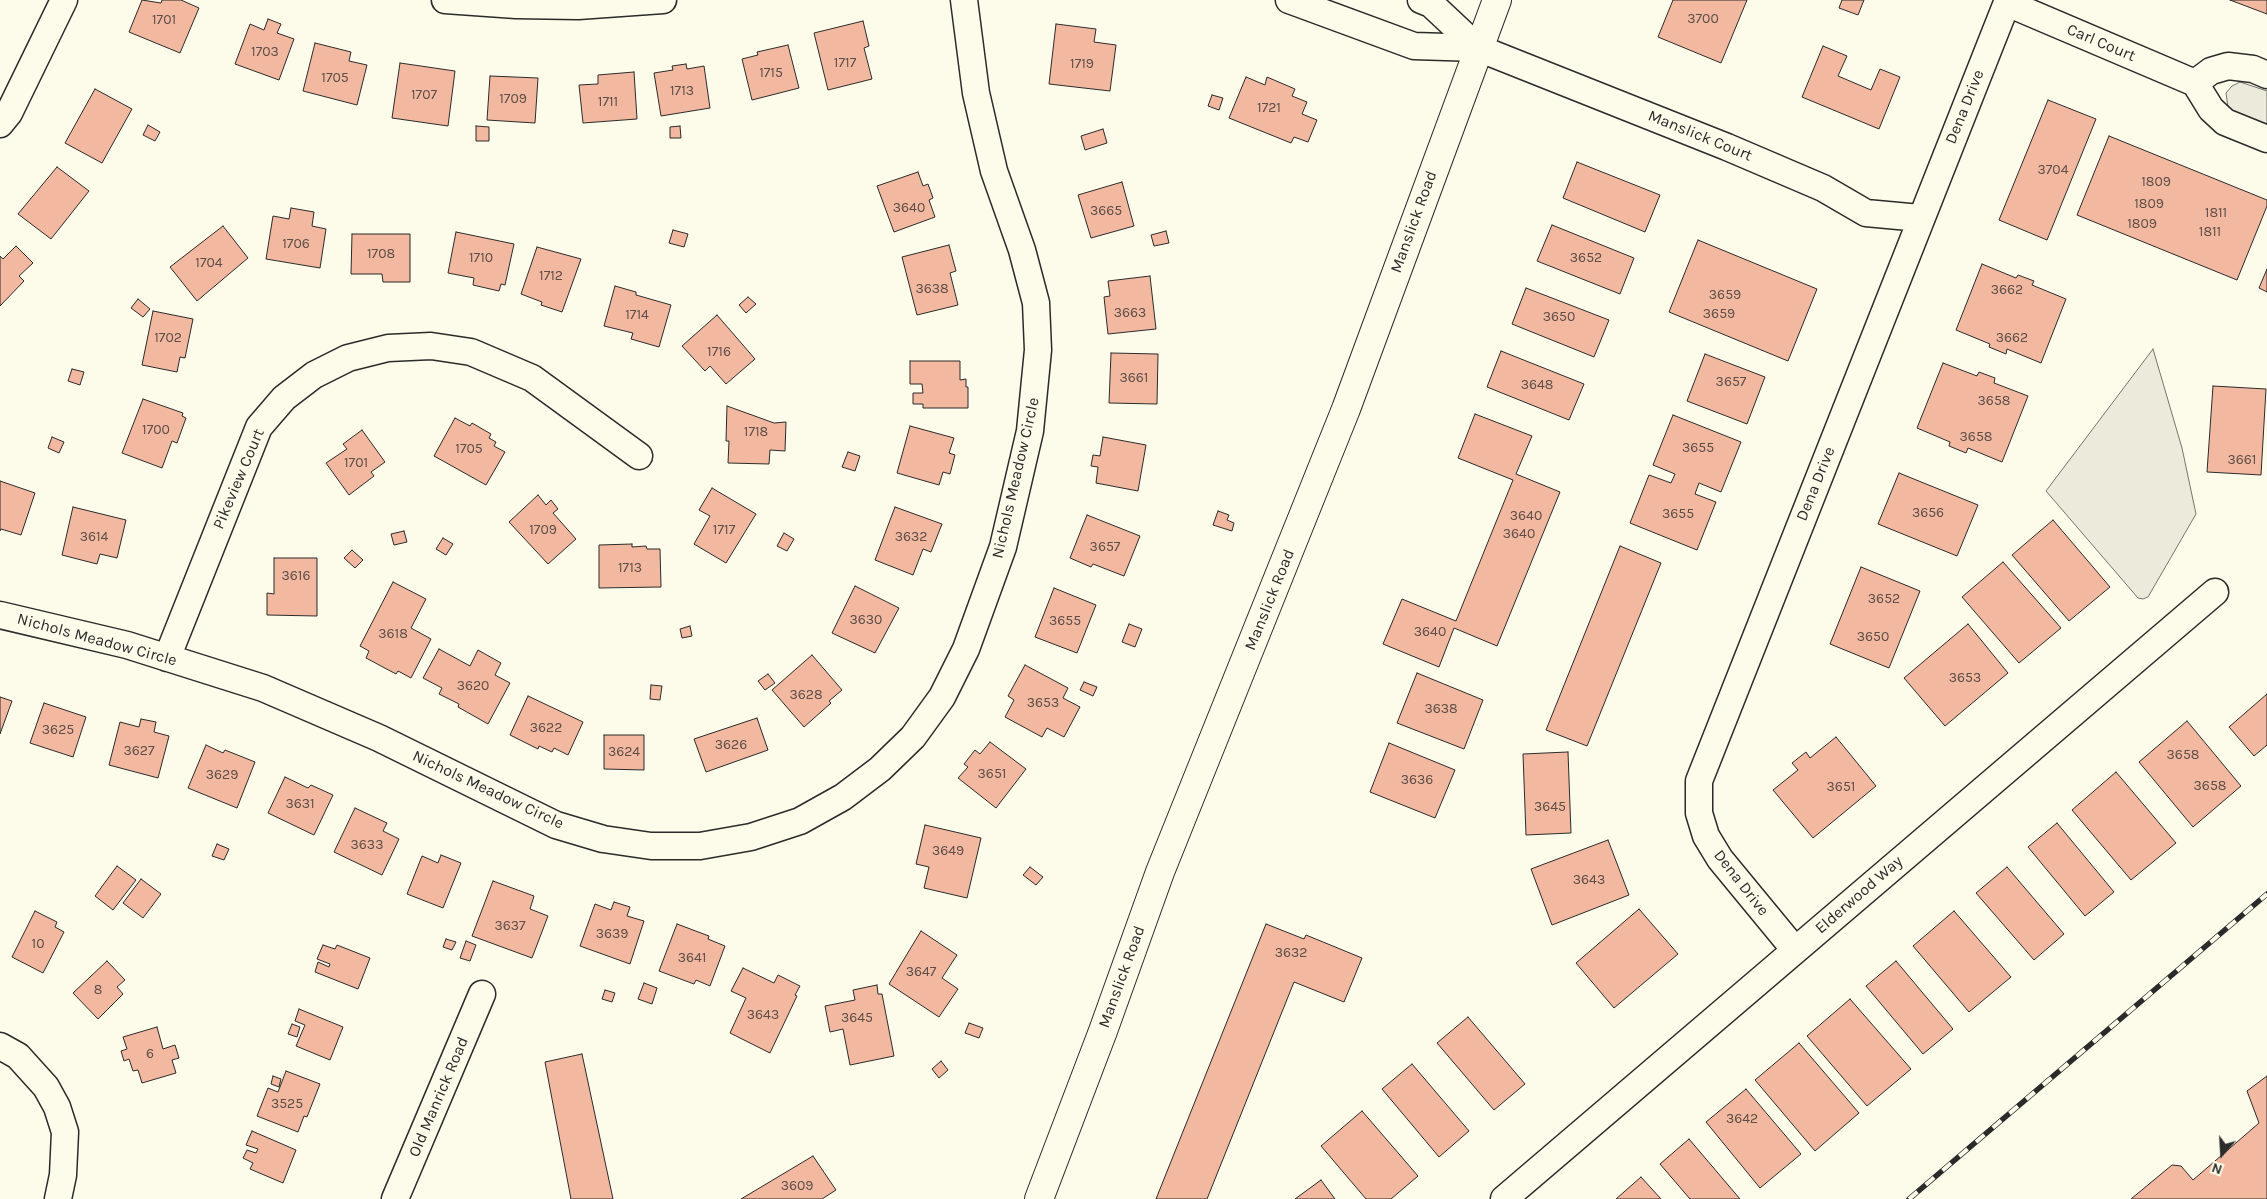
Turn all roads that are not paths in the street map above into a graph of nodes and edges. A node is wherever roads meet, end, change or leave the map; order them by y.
1 (64, 0) edge
2 (445, 0) edge
3 (662, 0) edge
4 (964, 0) edge
5 (1290, 0) edge
6 (1421, 0) edge
7 (1497, 0) edge
8 (2008, 2) edge
9 (1478, 48) junction
10 (2267, 75) edge
11 (2195, 83) junction
12 (0, 124) edge
13 (2267, 139) edge
14 (1920, 218) junction
15 (639, 456) dead end
16 (2215, 592) dead end
17 (0, 615) edge
18 (167, 658) junction
19 (1795, 950) junction
20 (482, 994) dead end
21 (0, 1046) edge
22 (58, 1199) edge
23 (396, 1199) edge
24 (1039, 1199) edge
25 (1504, 1199) edge

1 - 12 street
2 - 3 street
4 - 18 street, Nichols Meadow Circle
5 - 9 street
6 - 9 street
7 - 9 main road, Manslick Road
8 - 11 street, Carl Court
8 - 14 street, Dena Drive
9 - 14 street, Manslick Court
9 - 24 main road, Manslick Road
10 - 11 street
11 - 13 street
14 - 19 street, Dena Drive
15 - 18 street, Pikeview Court
16 - 19 street, Elderwood Way
17 - 18 street, Nichols Meadow Circle
19 - 25 street, Elderwood Way
20 - 23 street, Old Manrick Road
21 - 22 street

